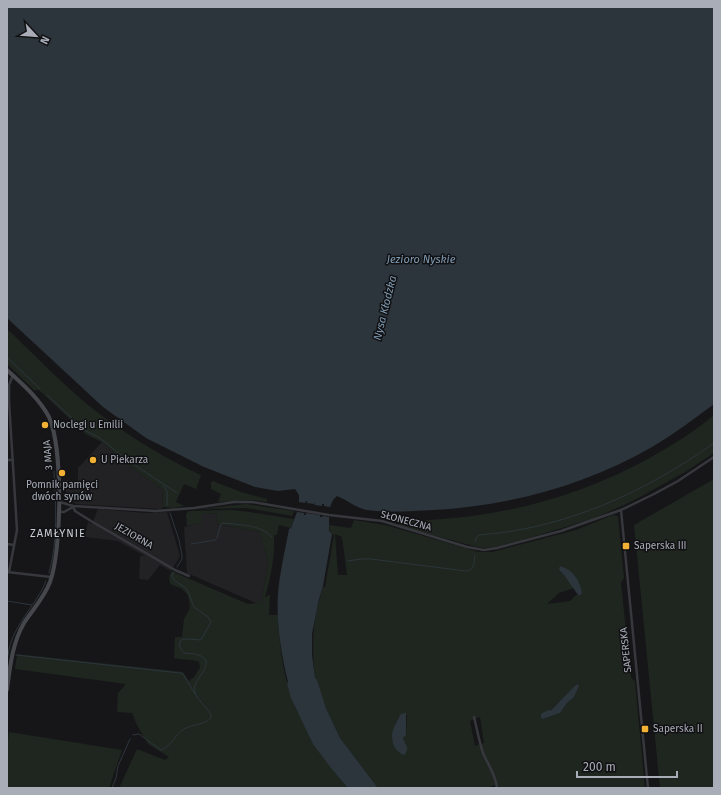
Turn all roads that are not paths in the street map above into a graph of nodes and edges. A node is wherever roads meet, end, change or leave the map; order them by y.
1 (7, 370) edge
2 (13, 375) junction
3 (9, 426) edge
4 (714, 457) edge
5 (7, 460) edge
6 (13, 460) junction
7 (59, 502) junction
8 (73, 506) junction
9 (621, 510) junction
10 (59, 512) junction
11 (7, 544) edge
12 (14, 545) junction
13 (8, 572) edge
14 (189, 576) dead end
15 (52, 577) junction
16 (7, 690) edge
17 (474, 717) dead end
18 (497, 788) edge
19 (648, 788) edge

1 - 2 street, 3 MAJA
2 - 3 street
2 - 7 street, 3 MAJA
3 - 6 street
4 - 9 street, SŁONECZNA
5 - 6 street
6 - 12 street
7 - 8 street, SŁONECZNA
7 - 10 street, 3 MAJA
8 - 9 street, SŁONECZNA
8 - 10 street, SŁONECZNA
8 - 14 street, JEZIORNA
9 - 19 street, SAPERSKA
10 - 15 street, 3 MAJA
11 - 12 street
12 - 13 street
13 - 15 street
15 - 16 street, 3 MAJA
17 - 18 street

